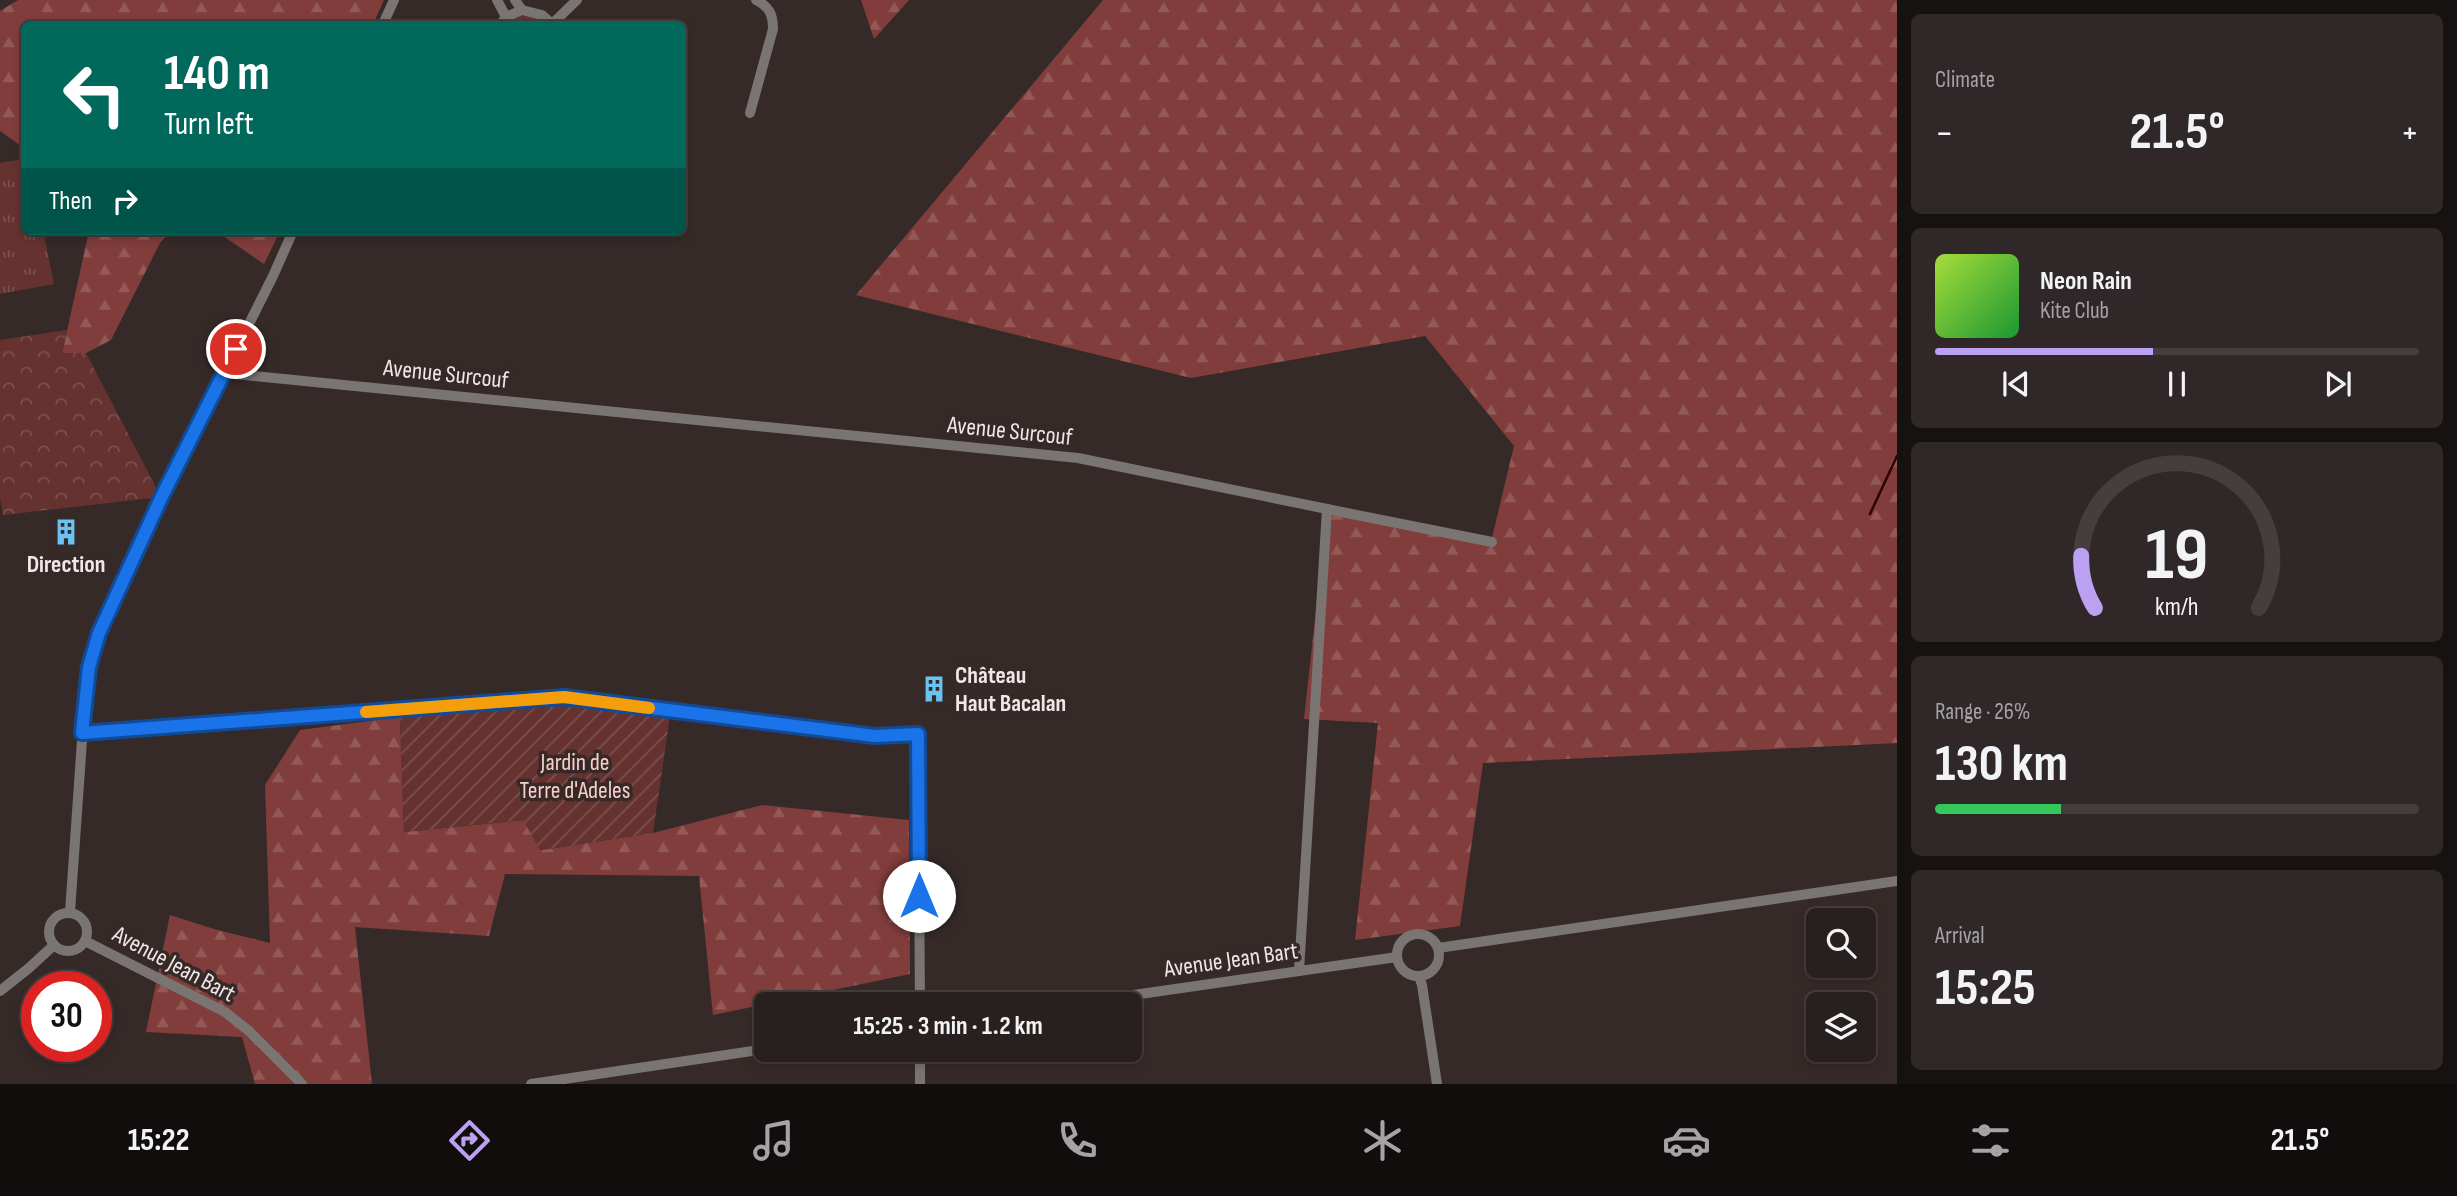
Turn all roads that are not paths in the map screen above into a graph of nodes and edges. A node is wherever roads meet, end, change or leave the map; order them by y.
1 (394, 0) edge
2 (497, 0) edge
3 (514, 0) edge
4 (577, 0) edge
5 (757, 0) edge
6 (522, 10) junction
7 (384, 21) edge
8 (504, 21) edge
9 (549, 21) edge
10 (555, 21) edge
11 (750, 113) dead end
12 (291, 235) edge
13 (224, 373) junction
14 (1327, 509) junction
15 (1492, 542) dead end
16 (82, 733) junction
17 (1897, 881) edge
18 (70, 912) junction
19 (85, 941) junction
20 (54, 945) junction
21 (1438, 948) junction
22 (1397, 957) junction
23 (1299, 971) junction
24 (1419, 976) junction
25 (0, 991) edge
26 (920, 992) edge
27 (1142, 994) edge
28 (754, 1051) edge
29 (920, 1062) edge
30 (302, 1084) edge
31 (531, 1084) edge
32 (920, 1084) edge
33 (1437, 1084) edge

1 - 7 street
2 - 8 street
3 - 6 street
4 - 10 street
5 - 11 street
6 - 8 street
6 - 9 street
12 - 13 street
13 - 14 street, Avenue Surcouf
13 - 16 street
14 - 15 street, Avenue Surcouf
14 - 23 street
16 - 18 street
16 - 26 street
17 - 21 street
18 - 19 street
18 - 20 street
19 - 20 street
19 - 30 street, Avenue Jean Bart
20 - 25 street
21 - 22 street
21 - 24 street
22 - 23 street, Avenue Jean Bart
22 - 24 street
23 - 27 street, Avenue Jean Bart
24 - 33 street
28 - 31 street
29 - 32 street

